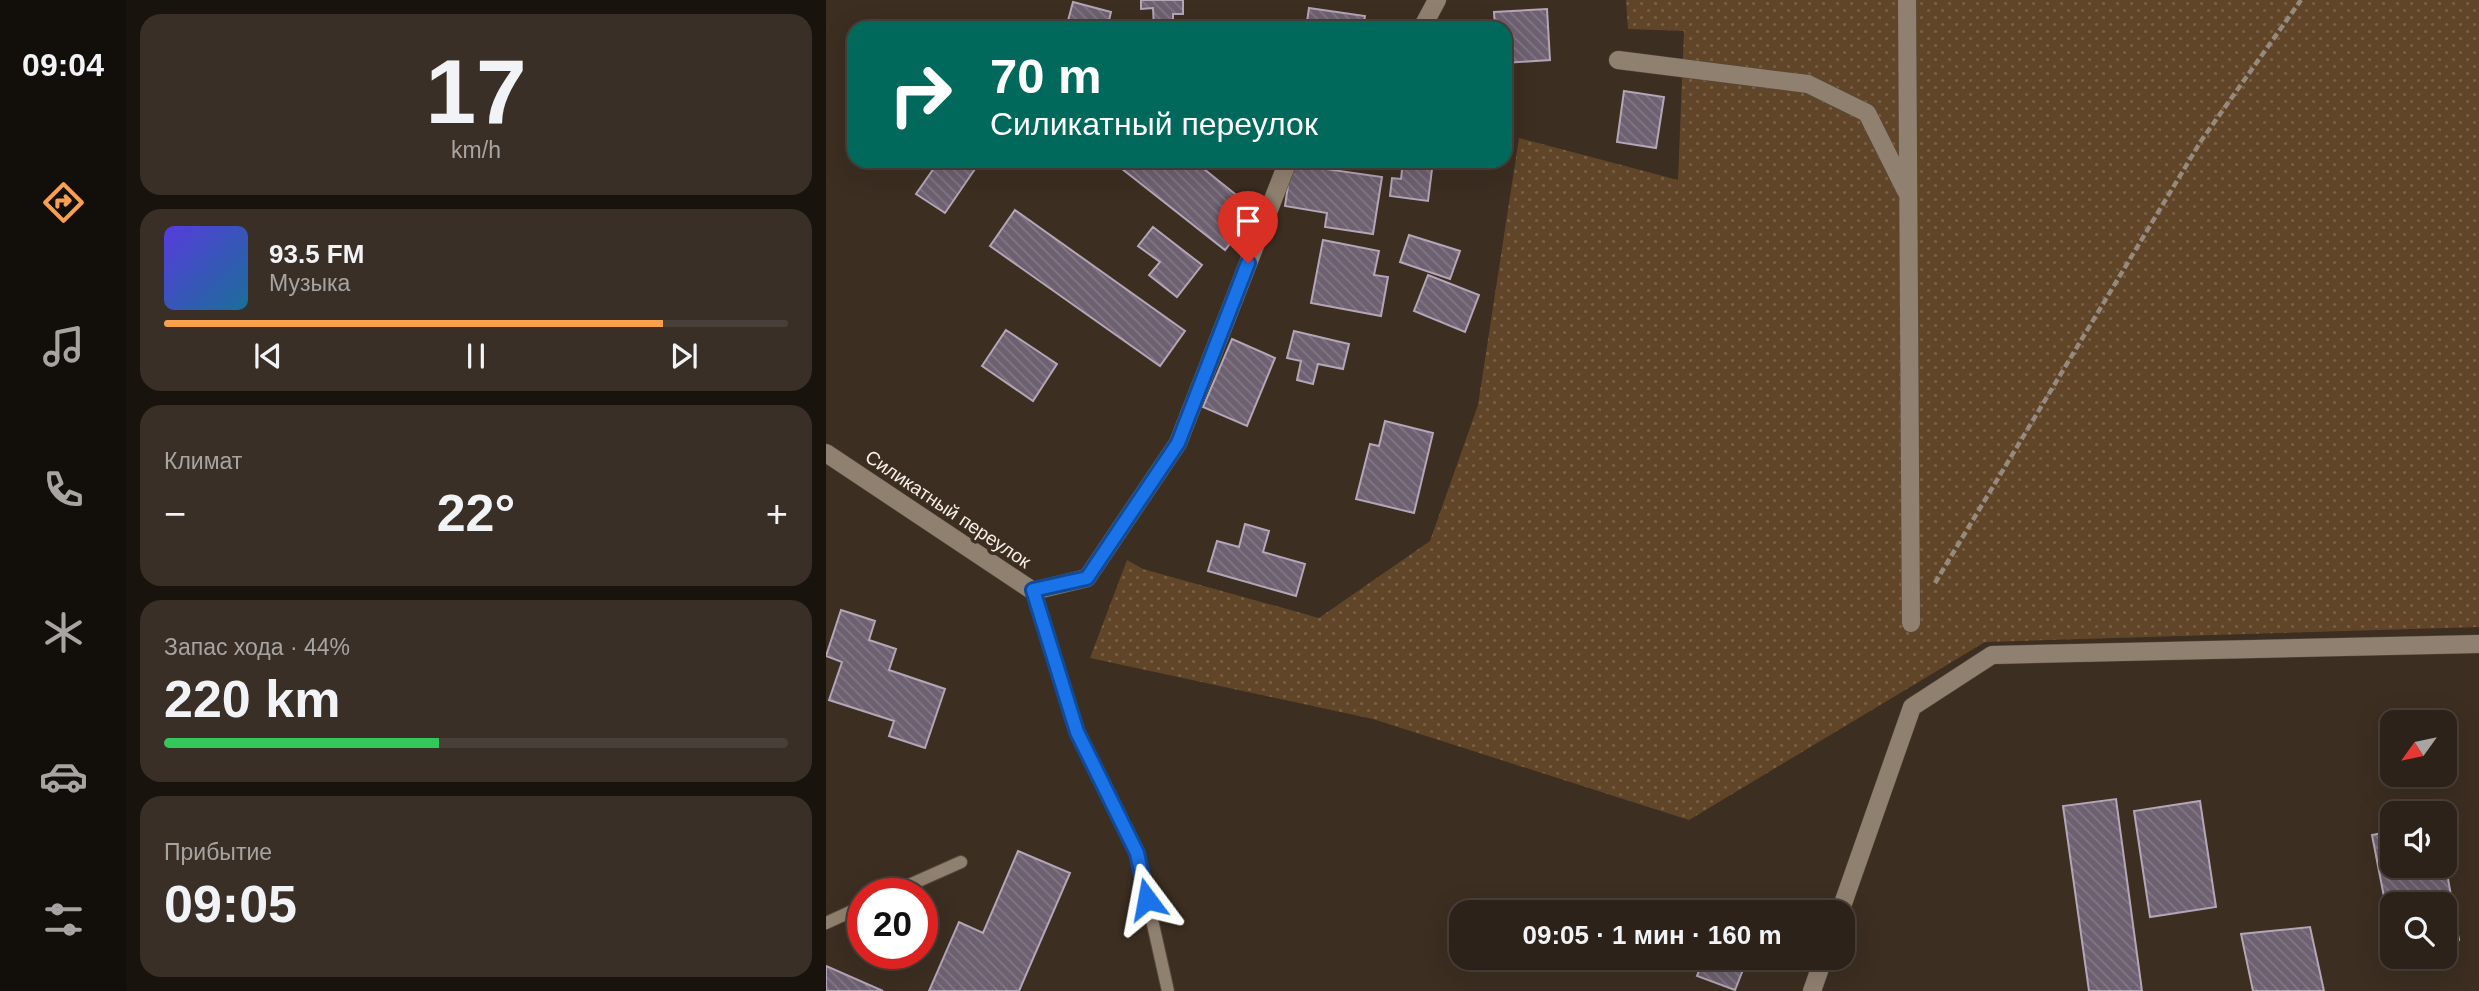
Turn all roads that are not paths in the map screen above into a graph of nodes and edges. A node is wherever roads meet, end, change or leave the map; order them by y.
1 (1437, 0) edge
2 (1907, 0) edge
3 (1426, 21) edge
4 (1619, 60) dead end
5 (1285, 168) edge
6 (1908, 194) junction
7 (826, 453) edge
8 (1033, 590) junction
9 (1911, 623) dead end
10 (2479, 644) edge
11 (961, 862) dead end
12 (925, 878) edge
13 (1844, 900) edge
14 (847, 913) edge
15 (826, 923) edge
16 (1819, 970) edge
17 (1168, 991) edge
18 (1812, 991) edge

1 - 3 street
2 - 6 street
4 - 6 street
5 - 8 street, Силикатный переулок
6 - 9 street
7 - 8 street, Силикатный переулок
8 - 17 lane
10 - 13 street
11 - 12 lane
14 - 15 lane
16 - 18 street

